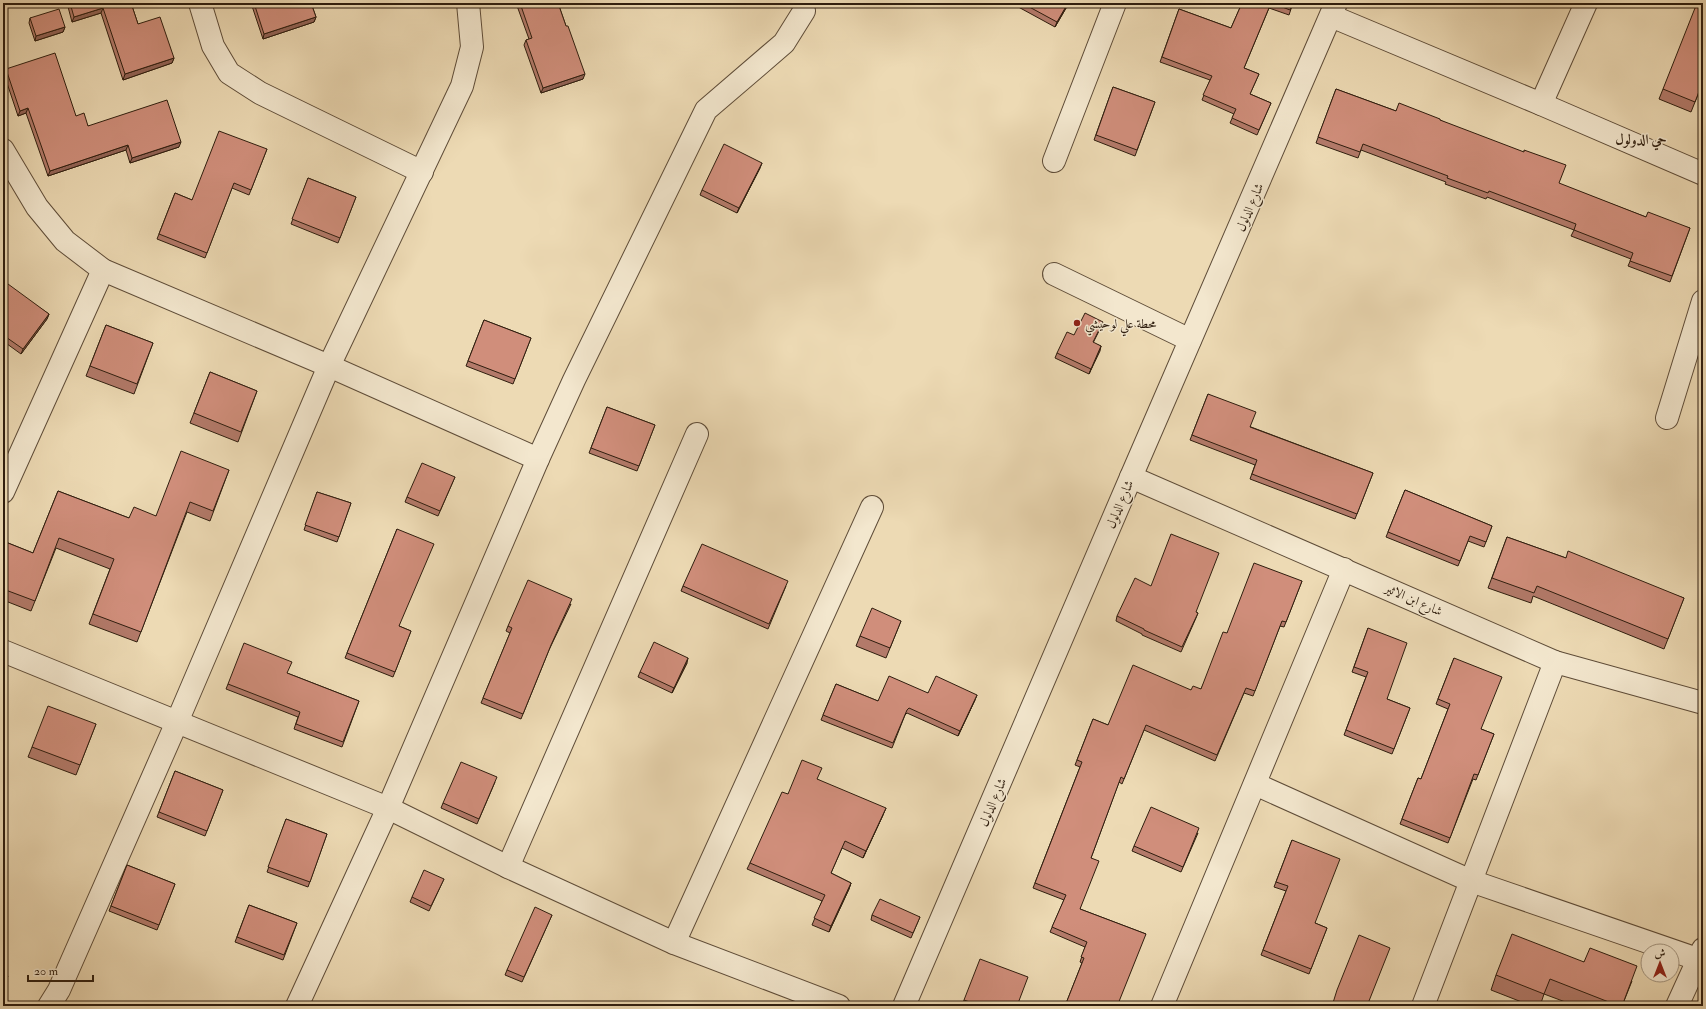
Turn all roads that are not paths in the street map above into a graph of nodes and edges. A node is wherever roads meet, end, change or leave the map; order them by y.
1 (200, 3) edge
2 (468, 3) edge
3 (1115, 3) edge
4 (1586, 3) edge
5 (1334, 10) edge
6 (804, 11) dead end
7 (1541, 104) junction
8 (3, 150) edge
9 (1054, 161) dead end
10 (422, 172) junction
11 (1703, 174) edge
12 (103, 270) junction
13 (1054, 274) dead end
14 (1703, 301) edge
15 (1190, 340) junction
16 (329, 366) junction
17 (1668, 418) dead end
18 (697, 434) dead end
19 (538, 459) junction
20 (1131, 477) junction
21 (3, 492) edge
22 (872, 507) dead end
23 (1344, 569) junction
24 (3, 651) edge
25 (1555, 662) junction
26 (1703, 703) edge
27 (177, 722) junction
28 (1255, 784) junction
29 (388, 808) junction
30 (508, 868) junction
31 (1471, 881) junction
32 (674, 943) junction
33 (1702, 957) edge
34 (49, 1006) edge
35 (296, 1006) edge
36 (839, 1006) edge
37 (904, 1006) edge
38 (1162, 1006) edge
39 (1423, 1006) edge
40 (1677, 1006) edge

1 - 10 street
2 - 10 street
3 - 9 street
4 - 7 street
5 - 7 street
5 - 15 street, شارع الدلول
6 - 19 street
7 - 11 street
8 - 12 street
10 - 16 street
12 - 16 street
12 - 21 street
13 - 15 street
14 - 17 street
15 - 20 street, شارع الدلول
16 - 19 street
16 - 27 street
18 - 30 street
19 - 29 street
20 - 23 street, شارع ابن الاثير
20 - 37 street, شارع الدلول
22 - 32 street
23 - 25 street, شارع ابن الاثير
23 - 28 street
24 - 27 street
25 - 26 street, شارع ابن الاثير
25 - 31 street
27 - 29 street
27 - 34 street
28 - 31 street
28 - 38 street
29 - 30 street
29 - 35 street
30 - 32 street
31 - 33 street
31 - 39 street
32 - 36 street
33 - 40 street

